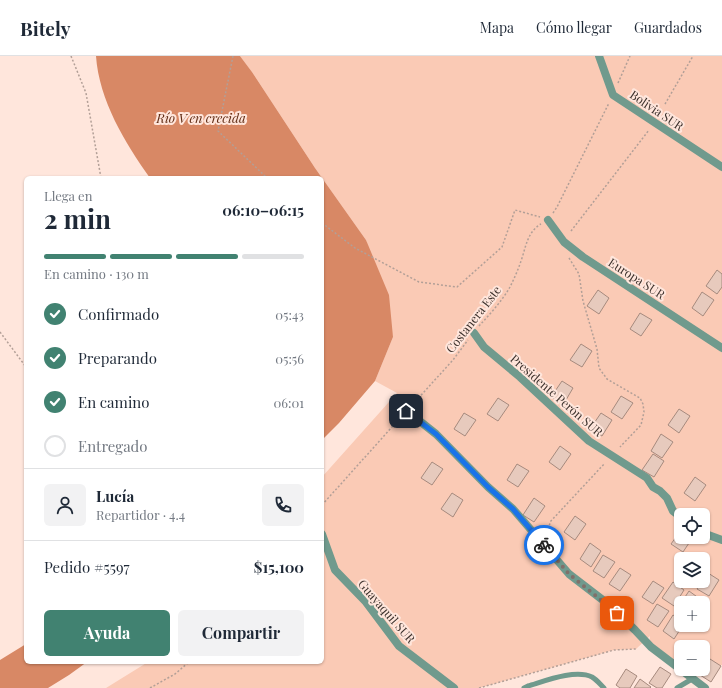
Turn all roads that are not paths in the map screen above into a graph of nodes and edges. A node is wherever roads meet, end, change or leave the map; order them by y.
1 (599, 56) edge
2 (722, 167) edge
3 (548, 220) road end
4 (474, 333) road end
5 (722, 348) edge
6 (406, 411) road end
7 (674, 511) edge
8 (710, 536) edge
9 (324, 540) edge
10 (722, 540) edge
11 (692, 679) junction
12 (454, 688) edge
13 (524, 688) edge
14 (604, 688) edge
15 (677, 688) edge
16 (705, 688) edge

1 - 2 street, Bolivia SUR
3 - 5 street, Europa SUR
4 - 7 street, Presidente Perón SUR
6 - 11 street
8 - 10 street
9 - 12 street, Guayaquil SUR
11 - 15 lane
11 - 16 street
13 - 14 lane

